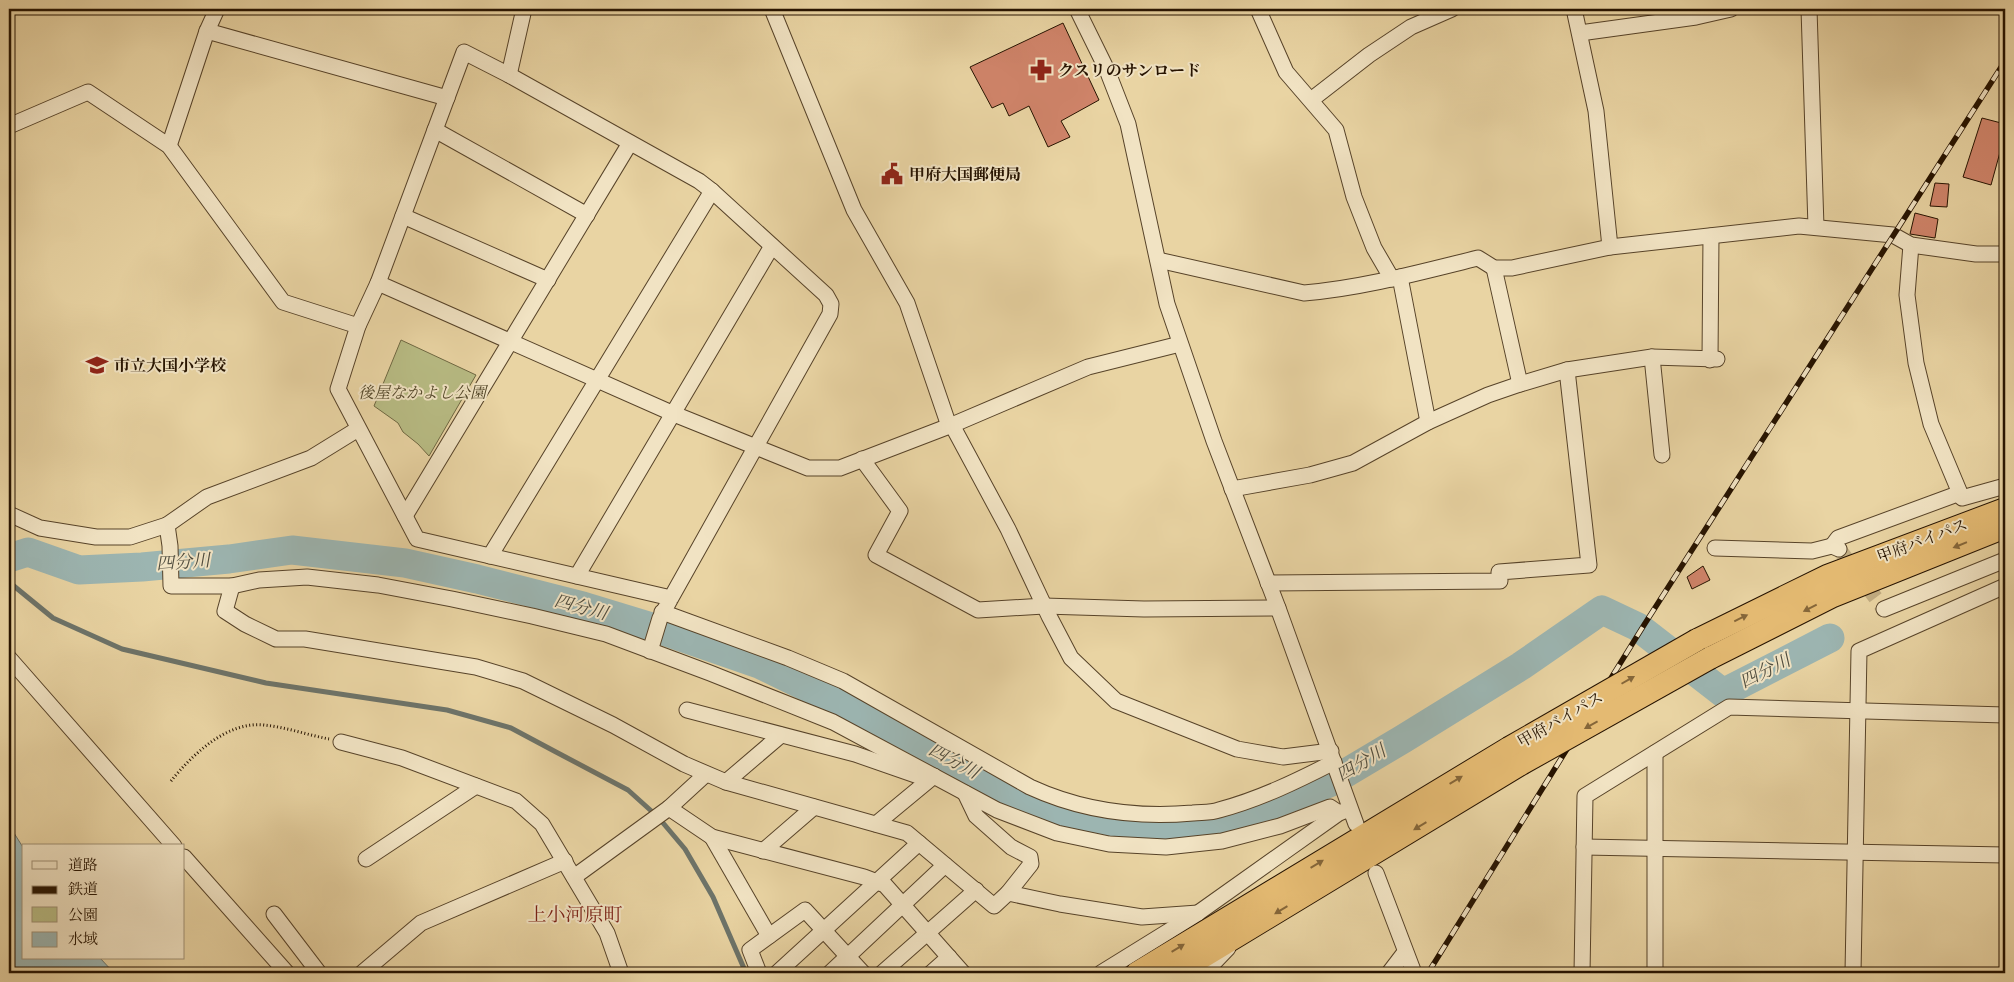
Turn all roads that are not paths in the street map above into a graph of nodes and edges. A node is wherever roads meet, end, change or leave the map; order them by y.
1 (217, 9) edge
2 (524, 9) edge
3 (772, 9) edge
4 (1076, 9) edge
5 (1258, 9) edge
6 (1452, 9) edge
7 (1574, 9) edge
8 (1732, 9) edge
9 (1809, 9) edge
10 (208, 31) junction
11 (1580, 33) junction
12 (509, 75) junction
13 (447, 98) junction
14 (1311, 100) junction
15 (9, 126) edge
16 (435, 130) junction
17 (630, 143) junction
18 (169, 146) junction
19 (712, 191) junction
20 (587, 215) junction
21 (403, 216) junction
22 (1816, 227) junction
23 (1710, 236) junction
24 (1911, 245) junction
25 (772, 246) junction
26 (1610, 247) junction
27 (2005, 254) edge
28 (1158, 260) junction
29 (1494, 268) junction
30 (1396, 278) junction
31 (548, 280) junction
32 (378, 283) junction
33 (358, 326) junction
34 (511, 342) junction
35 (1180, 344) junction
36 (1652, 357) junction
37 (1567, 370) junction
38 (596, 380) junction
39 (1520, 384) junction
40 (674, 414) junction
41 (1428, 422) junction
42 (950, 425) junction
43 (358, 429) junction
44 (756, 447) junction
45 (1662, 456) dead end
46 (862, 459) junction
47 (2005, 486) edge
48 (1232, 489) junction
49 (1960, 492) junction
50 (2005, 509) edge
51 (9, 514) edge
52 (405, 516) junction
53 (167, 525) junction
54 (2005, 527) edge
55 (1714, 548) dead end
56 (490, 556) junction
57 (2005, 560) edge
58 (577, 576) junction
59 (1268, 583) junction
60 (232, 586) junction
61 (2005, 586) edge
62 (671, 598) junction
63 (1044, 606) junction
64 (1278, 608) junction
65 (1884, 609) dead end
66 (661, 615) junction
67 (651, 647) junction
68 (1704, 649) junction
69 (9, 658) edge
70 (687, 710) dead end
71 (1858, 710) junction
72 (2005, 715) edge
73 (781, 735) junction
74 (342, 742) road end
75 (1656, 753) junction
76 (1515, 756) junction
77 (1333, 757) junction
78 (706, 774) junction
79 (932, 778) junction
80 (726, 782) junction
81 (476, 786) junction
82 (965, 793) junction
83 (814, 807) junction
84 (667, 809) junction
85 (1344, 811) junction
86 (876, 824) junction
87 (1356, 824) dead end
88 (712, 836) junction
89 (919, 843) junction
90 (172, 844) edge
91 (1584, 847) junction
92 (1655, 849) junction
93 (763, 851) junction
94 (1856, 852) junction
95 (2005, 855) edge
96 (185, 857) edge
97 (366, 859) dead end
98 (564, 861) junction
99 (945, 865) junction
100 (1376, 873) dead end
101 (574, 877) junction
102 (877, 882) junction
103 (976, 890) junction
104 (1008, 893) junction
105 (903, 905) junction
106 (1198, 913) junction
107 (274, 914) dead end
108 (822, 931) junction
109 (927, 933) junction
110 (1240, 934) junction
111 (769, 936) junction
112 (1405, 952) junction
113 (847, 957) junction
114 (948, 957) junction
115 (287, 973) edge
116 (319, 973) edge
117 (362, 973) edge
118 (621, 973) edge
119 (759, 973) edge
120 (777, 973) edge
121 (830, 973) edge
122 (863, 973) edge
123 (882, 973) edge
124 (931, 973) edge
125 (963, 973) edge
126 (1101, 973) edge
127 (1137, 973) edge
128 (1176, 973) edge
129 (1204, 973) edge
130 (1389, 973) edge
131 (1414, 973) edge
132 (1582, 973) edge
133 (1655, 973) edge
134 (1853, 973) edge

1 - 10 street
2 - 12 street
3 - 42 street
4 - 28 street
5 - 14 street
6 - 14 street
7 - 11 street
8 - 11 street
9 - 22 street
10 - 13 street
10 - 18 street
11 - 26 street
12 - 13 street
12 - 17 street
13 - 16 street
14 - 30 street
15 - 18 street
16 - 20 street
16 - 21 street
17 - 19 street
17 - 20 street
18 - 33 street
19 - 25 street
19 - 38 street
20 - 31 street
21 - 31 street
21 - 32 street
22 - 23 street
22 - 24 street
23 - 26 street
23 - 36 street
24 - 27 street
24 - 49 street
25 - 40 street
25 - 44 street
26 - 29 street
28 - 30 street
28 - 35 street
29 - 30 street
29 - 39 street
30 - 41 street
31 - 34 street
32 - 33 street
32 - 34 street
33 - 43 street
34 - 38 street
34 - 52 street
35 - 42 street
35 - 48 street
36 - 37 street
36 - 45 street
37 - 39 street
37 - 59 street
38 - 40 street
38 - 56 street
39 - 41 street
40 - 44 street
40 - 58 street
41 - 48 street
42 - 46 street
42 - 63 street
43 - 52 street
43 - 53 street
44 - 46 street
44 - 62 street
46 - 63 street
47 - 49 street
48 - 59 street
49 - 55 street
68 -> 50 highway, 甲府バイパス
51 - 53 street
52 - 56 street
53 - 60 street
54 -> 68 highway, 甲府バイパス
56 - 58 street
57 - 65 street
58 - 62 street
59 - 64 street
60 - 67 street
60 - 78 street
61 - 71 street
62 - 66 street
63 - 64 street
63 - 77 street
64 - 77 street
66 - 67 street
66 - 77 street
67 - 79 street
68 - 76 highway, 甲府バイパス, bridge
69 - 90 street
70 - 73 street
71 - 72 street
71 - 75 street
71 - 94 street
73 - 79 street
73 - 80 street
74 - 81 street
75 - 91 street
75 - 92 street
76 -> 110 highway, 甲府バイパス
127 -> 76 highway, 甲府バイパス
77 - 85 street
78 - 80 street
78 - 84 street
79 - 82 street
79 - 86 street
80 - 83 street
81 - 97 street
81 - 98 street
82 - 85 street
82 - 104 street
83 - 86 street
83 - 93 street
84 - 88 street
84 - 101 street
85 - 87 street
85 - 106 street
86 - 89 street
88 - 93 street
88 - 111 street
89 - 99 street
89 - 102 street
91 - 92 street
91 - 132 street
92 - 94 street
92 - 133 street
93 - 102 street
94 - 95 street
94 - 134 street
96 - 115 street
98 - 101 street
98 - 117 street
99 - 103 street
99 - 105 street
100 - 112 street
101 - 118 street
102 - 105 street
102 - 108 street
103 - 104 street
103 - 109 street
104 - 106 street
105 - 109 street
105 - 113 street
106 - 126 street
107 - 116 street
108 - 111 street
108 - 113 street
108 - 120 street
109 - 114 street
109 - 123 street
110 - 128 highway, 甲府バイパス
110 - 129 street
111 - 119 street
112 - 130 street
112 - 131 street
113 - 121 street
113 - 122 street
114 - 124 street
114 - 125 street

